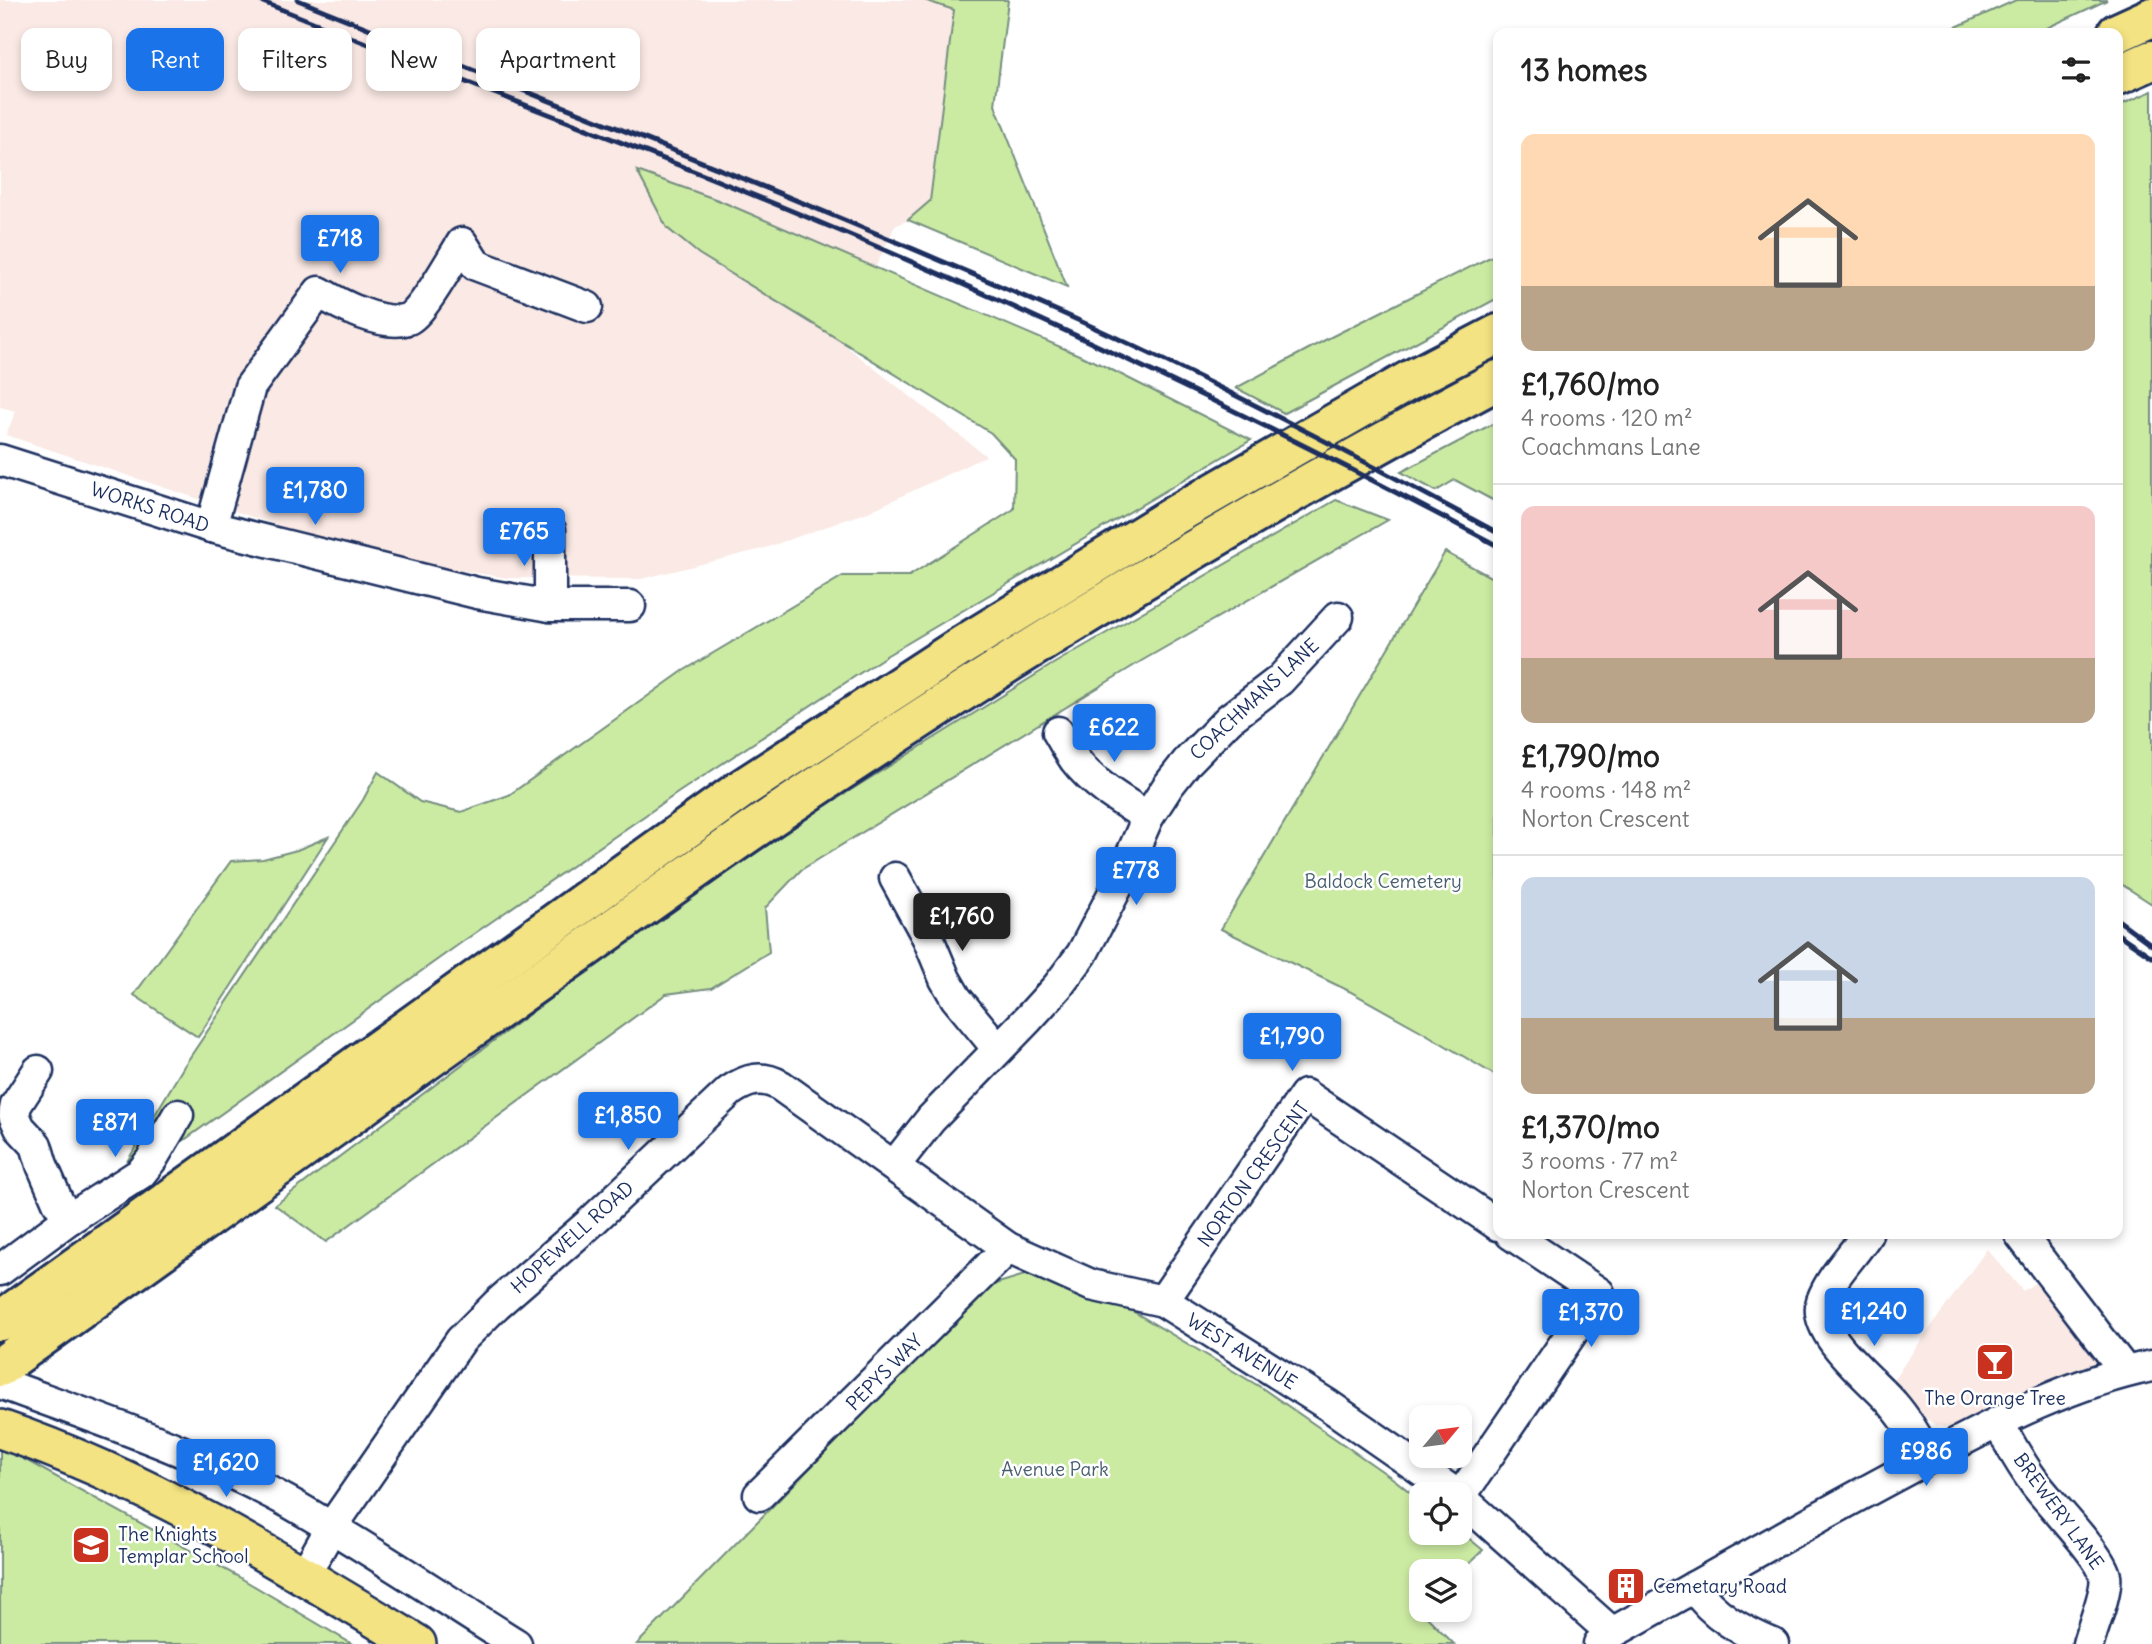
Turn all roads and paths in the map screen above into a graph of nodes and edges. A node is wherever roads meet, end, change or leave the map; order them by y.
1 (2152, 17) edge
2 (2123, 30) edge
3 (2152, 60) edge
4 (2123, 73) edge
5 (587, 307) dead end
6 (1493, 337) edge
7 (1493, 383) edge
8 (0, 460) edge
9 (211, 527) junction
10 (550, 530) dead end
11 (550, 606) junction
12 (630, 606) dead end
13 (1338, 617) dead end
14 (1058, 732) dead end
15 (1148, 817) junction
16 (895, 878) dead end
17 (998, 1049) junction
18 (38, 1071) dead end
19 (178, 1115) dead end
20 (894, 1167) junction
21 (69, 1219) junction
22 (1493, 1222) edge
23 (1518, 1239) edge
24 (1863, 1239) edge
25 (2025, 1239) edge
26 (1008, 1248) junction
27 (0, 1270) edge
28 (1163, 1301) junction
29 (0, 1321) edge
30 (0, 1367) edge
31 (2138, 1369) edge
32 (0, 1383) edge
33 (1998, 1422) junction
34 (0, 1429) edge
35 (1928, 1458) junction
36 (1438, 1482) edge
37 (1468, 1482) edge
38 (760, 1495) dead end
39 (1472, 1510) edge
40 (331, 1528) junction
41 (304, 1576) junction
42 (1694, 1587) junction
43 (1606, 1639) edge
44 (1765, 1642) edge
45 (417, 1644) edge
46 (516, 1644) edge
47 (2088, 1644) edge

1 - 2 highway
3 - 4 highway
5 - 9 street
6 - 29 highway
7 - 30 highway
8 - 9 street, WORKS ROAD
9 - 11 street, WORKS ROAD
10 - 11 street
11 - 12 street, WORKS ROAD
13 - 15 street, COACHMANS LANE
14 - 15 street
15 - 17 street, COACHMANS LANE
16 - 17 street
17 - 20 street, COACHMANS LANE
18 - 21 street
19 - 21 street
20 - 26 street, HOPEWELL ROAD
20 - 40 street, HOPEWELL ROAD
21 - 27 street
22 - 28 street, NORTON CRESCENT
23 - 37 street
24 - 35 street
25 - 31 street
26 - 28 street, WEST AVENUE
26 - 38 street, PEPYS WAY
28 - 36 street, WEST AVENUE
31 - 33 street
32 - 40 street
33 - 35 street
33 - 47 street, BREWERY LANE
34 - 41 main road
35 - 42 street
39 - 43 street, WEST AVENUE
40 - 41 street, HOPEWELL ROAD
40 - 46 street
41 - 45 main road
42 - 43 street
42 - 44 street

